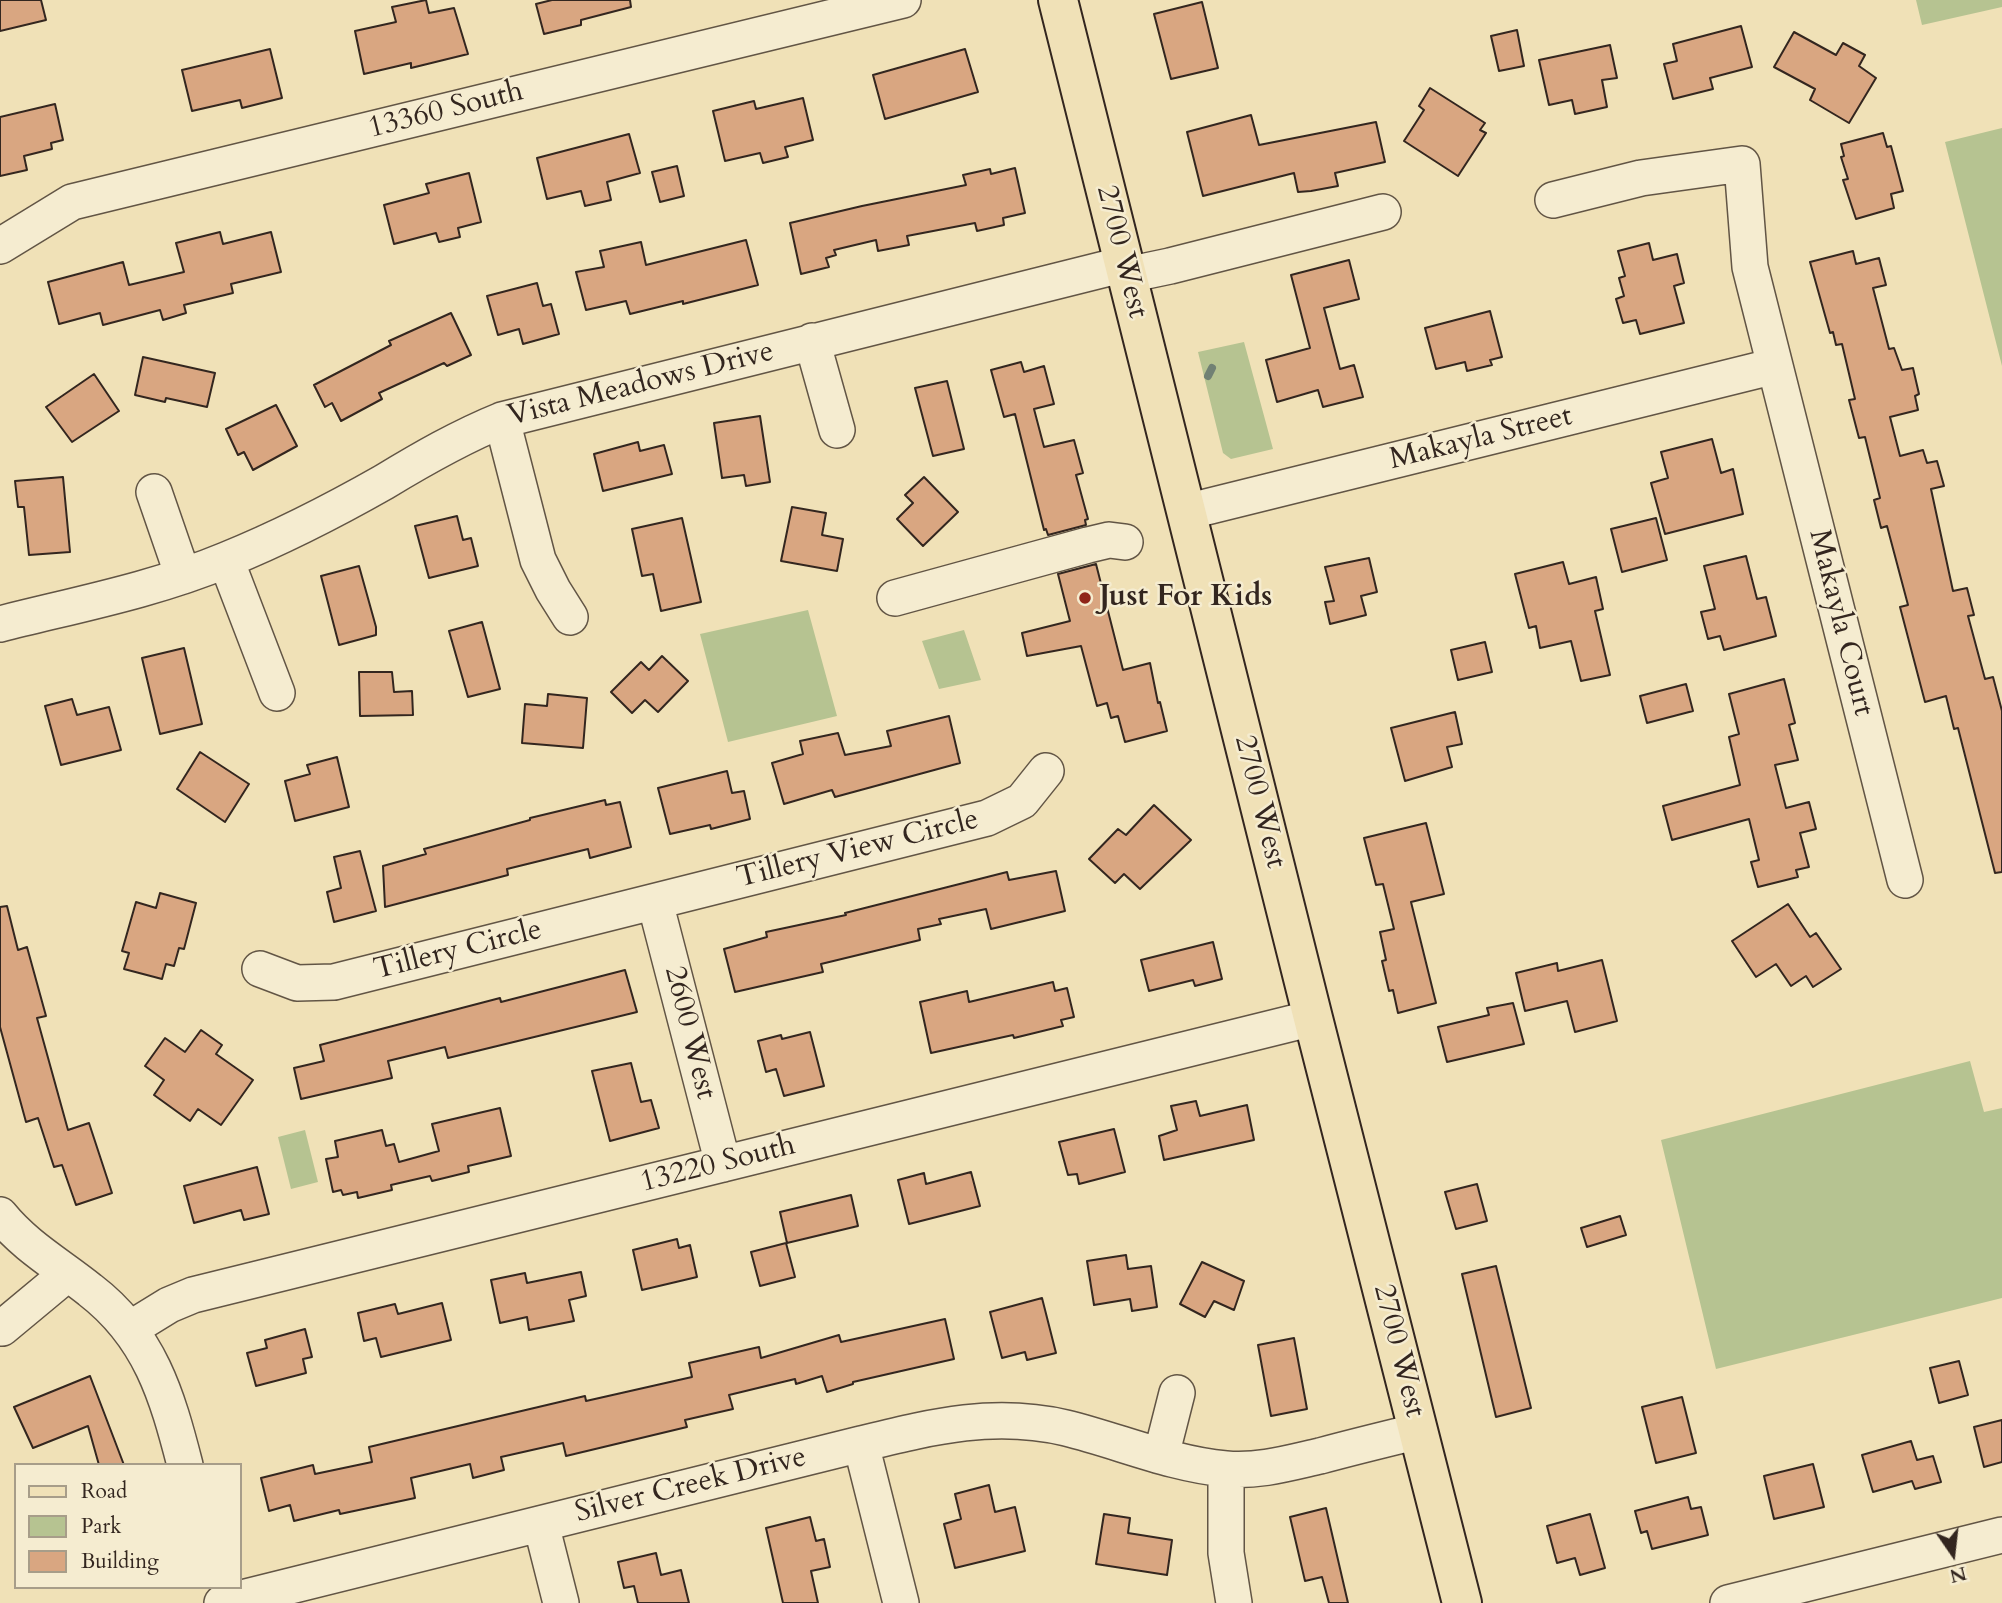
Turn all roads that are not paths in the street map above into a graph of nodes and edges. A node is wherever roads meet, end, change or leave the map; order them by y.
1 (903, 0) edge
2 (1058, 0) edge
3 (1553, 200) dead end
4 (1383, 212) dead end
5 (0, 246) edge
6 (1126, 269) junction
7 (812, 341) junction
8 (1775, 366) junction
9 (502, 420) junction
10 (837, 430) dead end
11 (154, 492) dead end
12 (1186, 512) junction
13 (1125, 542) dead end
14 (226, 560) junction
15 (183, 576) junction
16 (895, 598) dead end
17 (570, 617) dead end
18 (0, 624) edge
19 (277, 693) dead end
20 (1046, 771) dead end
21 (1905, 880) dead end
22 (655, 902) junction
23 (260, 969) dead end
24 (1313, 1018) junction
25 (723, 1164) junction
26 (0, 1215) edge
27 (67, 1274) junction
28 (2, 1328) dead end
29 (131, 1329) junction
30 (1177, 1393) dead end
31 (1419, 1431) junction
32 (861, 1444) junction
33 (1161, 1456) junction
34 (184, 1463) edge
35 (1226, 1469) junction
36 (541, 1524) junction
37 (2002, 1535) edge
38 (221, 1603) edge
39 (561, 1603) edge
40 (901, 1603) edge
41 (1234, 1603) edge
42 (1462, 1603) edge
43 (1728, 1603) edge

1 - 5 street, 13360 South
2 - 6 main road, 2700 West
3 - 8 street, Makayla Court
4 - 6 street, Vista Meadows Drive
6 - 7 street, Vista Meadows Drive
6 - 12 main road, 2700 West
7 - 9 street, Vista Meadows Drive
7 - 10 street
8 - 12 street, Makayla Street
8 - 21 street, Makayla Court
9 - 14 street, Vista Meadows Drive
9 - 17 street
11 - 15 street
12 - 24 main road, 2700 West
13 - 16 street
14 - 15 street, Vista Meadows Drive
14 - 19 street
15 - 18 street, Vista Meadows Drive
20 - 22 street, Tillery View Circle
22 - 23 street, Tillery Circle
22 - 25 street, 2600 West
24 - 25 street, 13220 South
24 - 31 main road, 2700 West
25 - 29 street, 13220 South
26 - 27 street
27 - 28 street
27 - 29 street
29 - 34 street
30 - 33 street
31 - 35 street, Silver Creek Drive
31 - 42 main road, 2700 West
32 - 33 street, Silver Creek Drive
32 - 36 street, Silver Creek Drive
32 - 40 street
33 - 35 street, Silver Creek Drive
35 - 41 street
36 - 38 street, Silver Creek Drive
36 - 39 street
37 - 43 street

